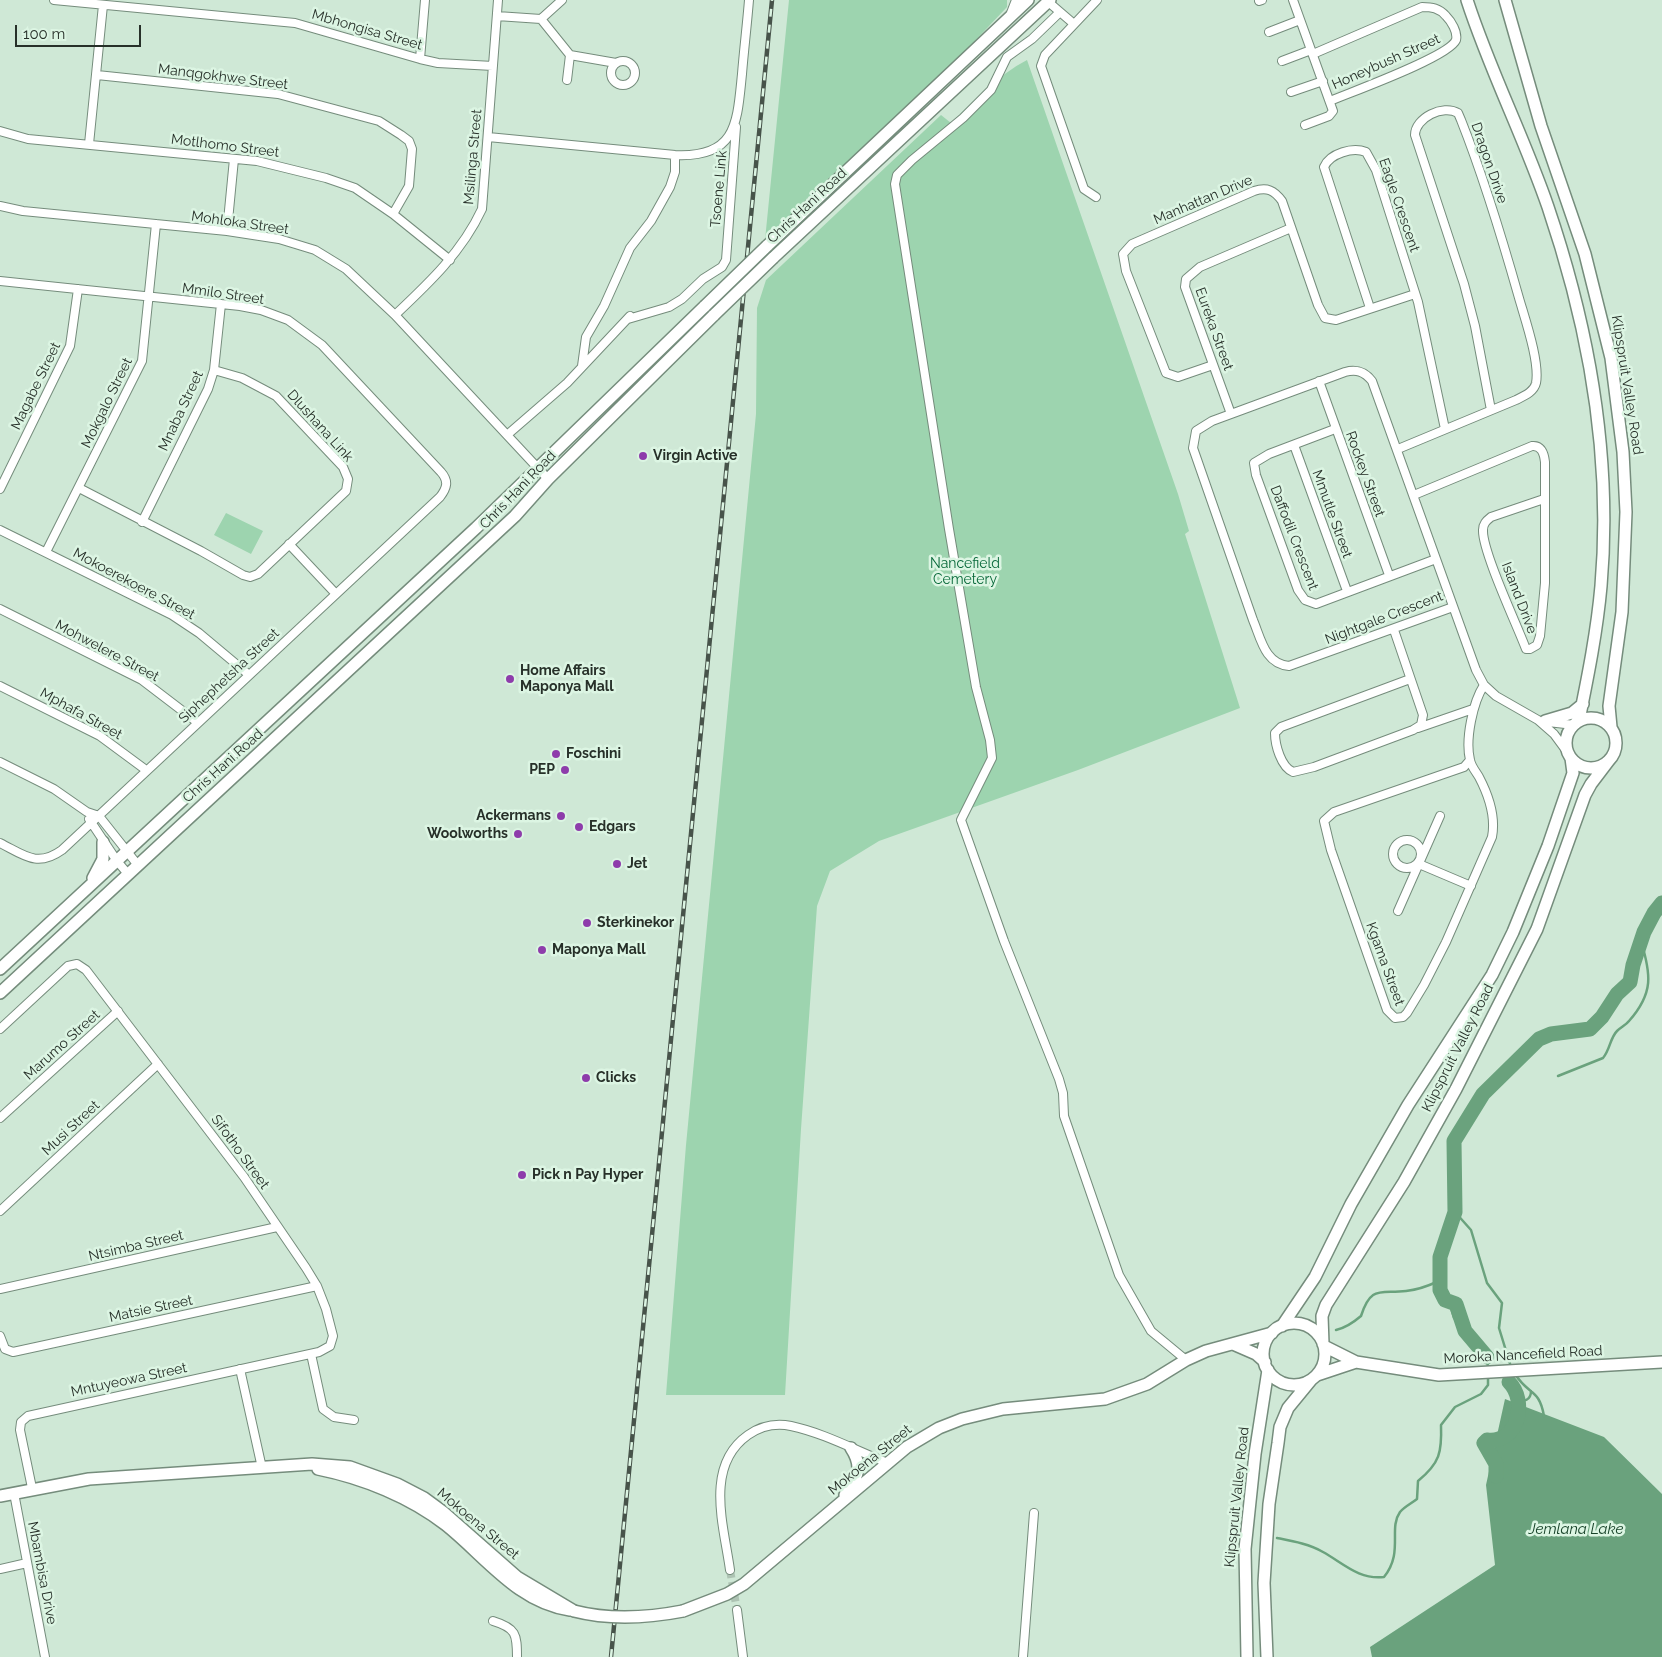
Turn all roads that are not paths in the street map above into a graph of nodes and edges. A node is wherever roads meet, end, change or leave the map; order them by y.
1 (54, 0) edge
2 (425, 0) edge
3 (498, 0) edge
4 (562, 0) edge
5 (749, 0) edge
6 (1016, 0) edge
7 (1028, 0) edge
8 (1097, 0) edge
9 (1293, 0) edge
10 (1467, 0) edge
11 (1504, 0) edge
12 (1048, 1) edge
13 (103, 5) junction
14 (1060, 12) junction
15 (497, 16) junction
16 (541, 19) junction
17 (1008, 20) junction
18 (1300, 20) junction
19 (1074, 24) junction
20 (1270, 32) dead end
21 (1312, 52) junction
22 (570, 55) junction
23 (420, 59) junction
24 (1282, 61) dead end
25 (616, 63) dead end
26 (494, 66) junction
27 (97, 75) junction
28 (567, 80) dead end
29 (1323, 81) junction
30 (1291, 92) dead end
31 (1330, 101) junction
32 (737, 120) junction
33 (1305, 125) dead end
34 (0, 131) edge
35 (488, 137) junction
36 (89, 144) junction
37 (675, 155) junction
38 (234, 159) junction
39 (1096, 197) dead end
40 (0, 206) edge
41 (393, 214) junction
42 (156, 224) junction
43 (1291, 228) junction
44 (227, 231) junction
45 (450, 260) junction
46 (0, 281) edge
47 (78, 289) junction
48 (1415, 294) junction
49 (149, 297) junction
50 (221, 304) junction
51 (1370, 308) junction
52 (395, 315) junction
53 (1213, 365) junction
54 (582, 366) junction
55 (214, 370) junction
56 (1319, 381) junction
57 (1491, 410) junction
58 (1231, 414) junction
59 (1335, 429) junction
60 (1445, 429) junction
61 (507, 435) junction
62 (1294, 446) junction
63 (1398, 450) junction
64 (537, 468) junction
65 (548, 479) junction
66 (79, 488) junction
67 (0, 489) edge
68 (1414, 495) junction
69 (440, 497) joint
70 (1544, 499) junction
71 (142, 522) junction
72 (0, 530) edge
73 (289, 544) junction
74 (46, 552) junction
75 (1436, 559) junction
76 (1389, 576) junction
77 (1347, 591) junction
78 (336, 594) junction
79 (1454, 607) junction
80 (0, 609) edge
81 (1394, 630) junction
82 (248, 674) junction
83 (1410, 679) junction
84 (1484, 685) junction
85 (0, 686) edge
86 (1583, 704) junction
87 (1473, 708) junction
88 (1542, 721) junction
89 (197, 722) junction
90 (1576, 723) junction
91 (1611, 727) junction
92 (1417, 728) junction
93 (1569, 755) junction
94 (1610, 759) junction
95 (1470, 760) junction
96 (0, 762) edge
97 (146, 770) junction
98 (87, 812) junction
99 (99, 816) junction
100 (1440, 816) dead end
101 (90, 824) junction
102 (103, 842) junction
103 (0, 843) edge
104 (126, 852) junction
105 (117, 861) junction
106 (137, 864) junction
107 (1419, 864) junction
108 (128, 874) junction
109 (1471, 886) junction
110 (87, 888) junction
111 (1398, 911) dead end
112 (0, 969) edge
113 (0, 993) edge
114 (118, 1011) junction
115 (0, 1029) edge
116 (158, 1064) junction
117 (0, 1118) edge
118 (0, 1211) edge
119 (277, 1226) junction
120 (317, 1286) junction
121 (0, 1289) edge
122 (1282, 1326) junction
123 (1272, 1332) junction
124 (0, 1336) edge
125 (1233, 1344) junction
126 (1324, 1345) junction
127 (311, 1354) junction
128 (1186, 1360) junction
129 (1356, 1362) junction
130 (1662, 1362) edge
131 (1266, 1366) junction
132 (240, 1369) junction
133 (1314, 1377) junction
134 (354, 1420) dead end
135 (851, 1448) junction
136 (888, 1463) junction
137 (262, 1468) junction
138 (32, 1488) junction
139 (14, 1493) junction
140 (0, 1496) edge
141 (839, 1505) junction
142 (1034, 1513) dead end
143 (27, 1563) junction
144 (0, 1569) edge
145 (730, 1570) tunnel mouth
146 (737, 1610) tunnel mouth
147 (493, 1621) dead end
148 (45, 1657) edge
149 (517, 1657) edge
150 (742, 1657) edge
151 (1023, 1657) edge
152 (1247, 1657) edge
153 (1267, 1657) edge

1 - 13 street, Mbhongisa Street
2 - 23 street
3 - 15 street, Msilinga Street
4 - 16 street
5 - 32 street, Tsoene Link
6 - 17 street
7 - 17 main road, Chris Hani Road
8 - 19 street
9 - 18 street
10 - 86 main road
11 - 91 main road, Klipspruit Valley Road
12 - 14 street
12 - 65 main road, Chris Hani Road, bridge
13 - 23 street, Mbhongisa Street
13 - 27 street
14 - 19 street
14 - 128 street
15 - 16 street
15 - 26 street, Msilinga Street
16 - 22 street
17 - 64 main road, Chris Hani Road, bridge
18 - 20 street
18 - 21 street
19 - 39 street
21 - 24 street
21 - 29 street
21 - 31 street, Honeybush Street
22 - 25 street
22 - 28 street
23 - 26 street, Mbhongisa Street
26 - 35 street, Msilinga Street
27 - 36 street
27 - 41 street, Manqgokhwe Street
29 - 30 street
29 - 31 street
31 - 33 street
32 - 37 street, Tsoene Link
32 - 54 street, Tsoene Link
34 - 36 street, Motlhomo Street
35 - 37 street
35 - 45 street, Msilinga Street
36 - 38 street, Motlhomo Street
37 - 54 street
38 - 41 street, Motlhomo Street
38 - 44 street
40 - 42 street, Mohloka Street
41 - 45 street, Motlhomo Street
42 - 44 street, Mohloka Street
42 - 49 street, Mokgalo Street
43 - 51 street, Manhattan Drive
43 - 53 street, Eureka Street
43 - 53 street, Manhattan Drive
44 - 52 street, Mohloka Street
45 - 52 street, Msilinga Street
46 - 47 street, Mmilo Street
47 - 49 street, Mmilo Street
47 - 67 street, Magabe Street
48 - 51 street, Manhattan Drive
48 - 51 street, Eagle Crescent
48 - 60 street, Eagle Crescent
49 - 50 street, Mmilo Street
49 - 66 street, Mokgalo Street
50 - 55 street, Mnaba Street
50 - 69 street, Mmilo Street
52 - 61 street, Mohloka Street
53 - 58 street, Eureka Street
54 - 61 street
55 - 71 street, Mnaba Street
55 - 73 street, Dlushana Link
56 - 58 street, Nightgale Crescent
56 - 59 street, Rockey Street
56 - 63 street, Nightgale Crescent
57 - 57 street, Dragon Drive
57 - 60 street, Dragon Drive
58 - 81 street, Nightgale Crescent
59 - 62 street, Daffodil Crescent
59 - 76 street, Rockey Street
60 - 63 street, Dragon Drive
61 - 64 street, Mohloka Street
62 - 77 street, Mmutle Street
62 - 77 street, Daffodil Crescent
63 - 68 street, Nightgale Crescent
64 - 65 street, Mohloka Street
64 - 104 main road, Chris Hani Road
65 - 106 main road, Chris Hani Road
66 - 71 street, Dlushana Link
66 - 74 street, Mokgalo Street
68 - 70 street, Island Drive
68 - 75 street, Nightgale Crescent
69 - 78 street, Siphephetsha Street
70 - 70 street, Island Drive
71 - 73 street, Dlushana Link
72 - 74 street, Mokoerekoere Street
73 - 78 street
74 - 82 street, Mokoerekoere Street
75 - 76 street, Daffodil Crescent
75 - 79 street, Nightgale Crescent
76 - 77 street, Daffodil Crescent
78 - 82 street, Siphephetsha Street
79 - 81 street, Nightgale Crescent
79 - 84 street
80 - 89 street, Mohwelere Street
81 - 83 street
82 - 89 street, Siphephetsha Street
83 - 92 street
83 - 92 street
84 - 87 street, Kgama Street
84 - 88 street
85 - 97 street, Mphafa Street
86 - 88 main road
86 - 90 main road
87 - 92 street
87 - 95 street, Kgama Street
88 - 90 street
88 - 93 street
89 - 97 street, Siphephetsha Street
90 - 91 main road
90 - 93 main road
91 - 94 main road
93 - 94 main road
93 - 122 main road, Klipspruit Valley Road
94 - 126 main road, Klipspruit Valley Road
95 - 109 street, Kgama Street
95 - 109 street, Kgama Street
96 - 98 street
97 - 99 street, Siphephetsha Street
98 - 99 street
98 - 101 street
99 - 101 street, Siphephetsha Street
99 - 104 street
100 - 107 street
101 - 102 street
101 - 103 street, Siphephetsha Street
102 - 105 street
102 - 110 main road
104 - 105 main road, Chris Hani Road
104 - 106 street
105 - 108 street
105 - 110 main road, Chris Hani Road
106 - 108 main road, Chris Hani Road
107 - 109 street
107 - 111 street
108 - 113 main road, Chris Hani Road
110 - 112 main road, Chris Hani Road
114 - 115 street, Sifotho Street
114 - 116 street, Sifotho Street
114 - 117 street, Marumo Street
116 - 118 street, Musi Street
116 - 119 street, Sifotho Street
119 - 120 street, Sifotho Street
119 - 121 street, Ntsimba Street
120 - 124 street, Matsie Street
120 - 127 street, Sifotho Street
122 - 123 main road
122 - 126 main road
123 - 125 main road, Mokoena Street
123 - 131 main road
125 - 128 main road, Mokoena Street
125 - 131 main road
126 - 129 main road, Moroka Nancefield Road
126 - 133 main road
127 - 132 street, Mntuyeowa Street
127 - 134 street
128 - 136 main road, Mokoena Street
129 - 130 main road, Moroka Nancefield Road
129 - 133 main road, Moroka Nancefield Road
131 - 133 main road
131 - 152 main road, Klipspruit Valley Road
132 - 137 street
132 - 138 street, Mntuyeowa Street
133 - 153 main road
135 - 136 street
135 - 141 main road
135 - 145 street
136 - 141 main road, Mokoena Street
137 - 138 main road, Mokoena Street
137 - 141 main road, Mokoena Street, bridge
138 - 139 main road, Mokoena Street
139 - 140 main road, Mokoena Street
139 - 143 street, Mbambisa Drive
142 - 151 street
143 - 144 street
143 - 148 street, Mbambisa Drive
146 - 150 street
147 - 149 street

